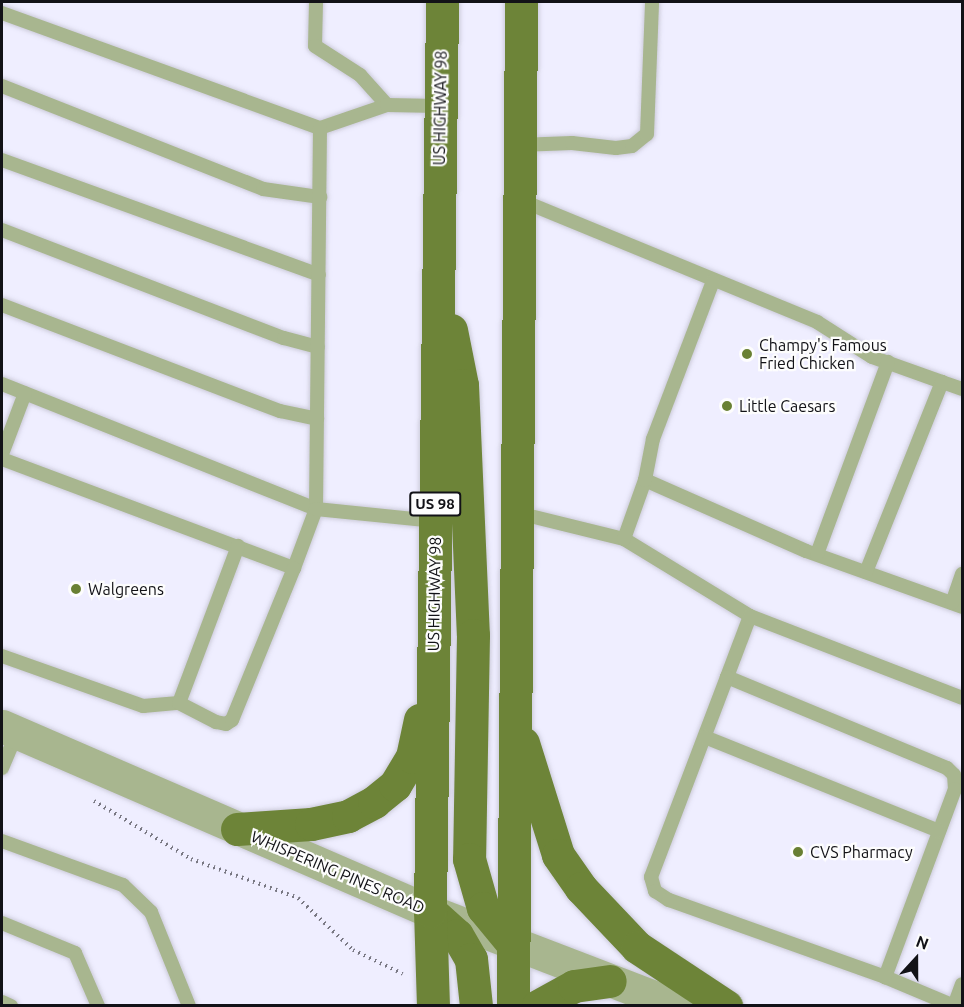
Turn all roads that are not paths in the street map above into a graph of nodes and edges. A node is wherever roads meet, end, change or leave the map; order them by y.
1 (316, 2) edge
2 (442, 2) edge
3 (521, 2) edge
4 (652, 2) edge
5 (2, 13) edge
6 (2, 86) edge
7 (387, 105) junction
8 (439, 106) junction
9 (320, 128) junction
10 (519, 145) junction
11 (2, 160) edge
12 (320, 197) junction
13 (519, 200) junction
14 (2, 230) edge
15 (438, 258) junction
16 (319, 274) junction
17 (713, 281) junction
18 (2, 304) edge
19 (318, 347) junction
20 (888, 362) junction
21 (942, 382) junction
22 (2, 384) edge
23 (963, 389) edge
24 (25, 393) junction
25 (317, 419) junction
26 (2, 456) edge
27 (645, 480) junction
28 (316, 508) junction
29 (516, 513) junction
30 (435, 521) junction
31 (624, 539) junction
32 (238, 546) junction
33 (817, 554) junction
34 (294, 568) junction
35 (866, 572) junction
36 (963, 574) edge
37 (957, 605) edge
38 (750, 616) junction
39 (2, 656) edge
40 (433, 665) junction
41 (727, 677) junction
42 (963, 698) edge
43 (179, 703) junction
44 (514, 713) junction
45 (9, 729) edge
46 (705, 737) junction
47 (2, 768) edge
48 (237, 829) junction
49 (939, 831) junction
50 (2, 841) edge
51 (430, 911) junction
52 (2, 923) edge
53 (512, 943) junction
54 (885, 977) junction
55 (610, 981) junction
56 (963, 984) edge
57 (433, 995) edge
58 (2, 1002) edge
59 (11, 1005) edge
60 (98, 1005) edge
61 (189, 1005) edge
62 (476, 1005) edge
63 (513, 1005) edge
64 (538, 1005) edge
65 (678, 1005) edge
66 (726, 1005) edge
67 (954, 1005) edge

1 - 7 lane
2 - 8 main road, US HIGHWAY 98 / US 98
3 - 10 main road
4 - 10 lane
5 - 9 lane
6 - 12 lane
7 - 8 lane
7 - 9 lane
8 - 15 main road, US HIGHWAY 98 / US 98
9 - 12 lane
10 - 13 main road
11 - 16 lane
12 - 16 lane
13 - 17 lane
13 - 29 main road
14 - 19 lane
15 - 30 main road, US HIGHWAY 98 / US 98
15 - 53 main road
16 - 19 lane
17 - 20 lane
17 - 27 lane
18 - 25 lane
19 - 25 lane
20 - 21 lane
20 - 33 lane
21 - 23 lane
21 - 35 lane
22 - 24 lane
24 - 26 lane
24 - 28 lane
25 - 28 lane
26 - 32 lane
27 - 31 lane
27 - 33 lane
28 - 30 lane
28 - 34 lane
29 - 31 lane
29 - 44 main road
30 - 40 main road, US HIGHWAY 98 / US 98
31 - 38 lane
32 - 34 lane
32 - 43 lane
33 - 35 lane
34 - 43 lane
35 - 37 lane
36 - 37 lane
38 - 41 lane
38 - 42 lane
39 - 43 lane
40 - 48 main road
40 - 51 main road, US HIGHWAY 98 / US 98
41 - 46 lane
41 - 49 lane
44 - 53 main road
44 - 66 main road
45 - 47 lane
45 - 48 street, WHISPERING PINES ROAD
46 - 49 lane
46 - 54 lane
48 - 51 street, WHISPERING PINES ROAD
49 - 54 lane
50 - 61 lane
51 - 53 street, WHISPERING PINES ROAD
51 - 57 main road, US HIGHWAY 98 / US 98
51 - 62 main road
52 - 60 lane
53 - 55 street, WHISPERING PINES ROAD
53 - 63 main road
54 - 67 lane
55 - 64 main road
55 - 65 street, WHISPERING PINES ROAD
56 - 67 lane
58 - 59 lane

